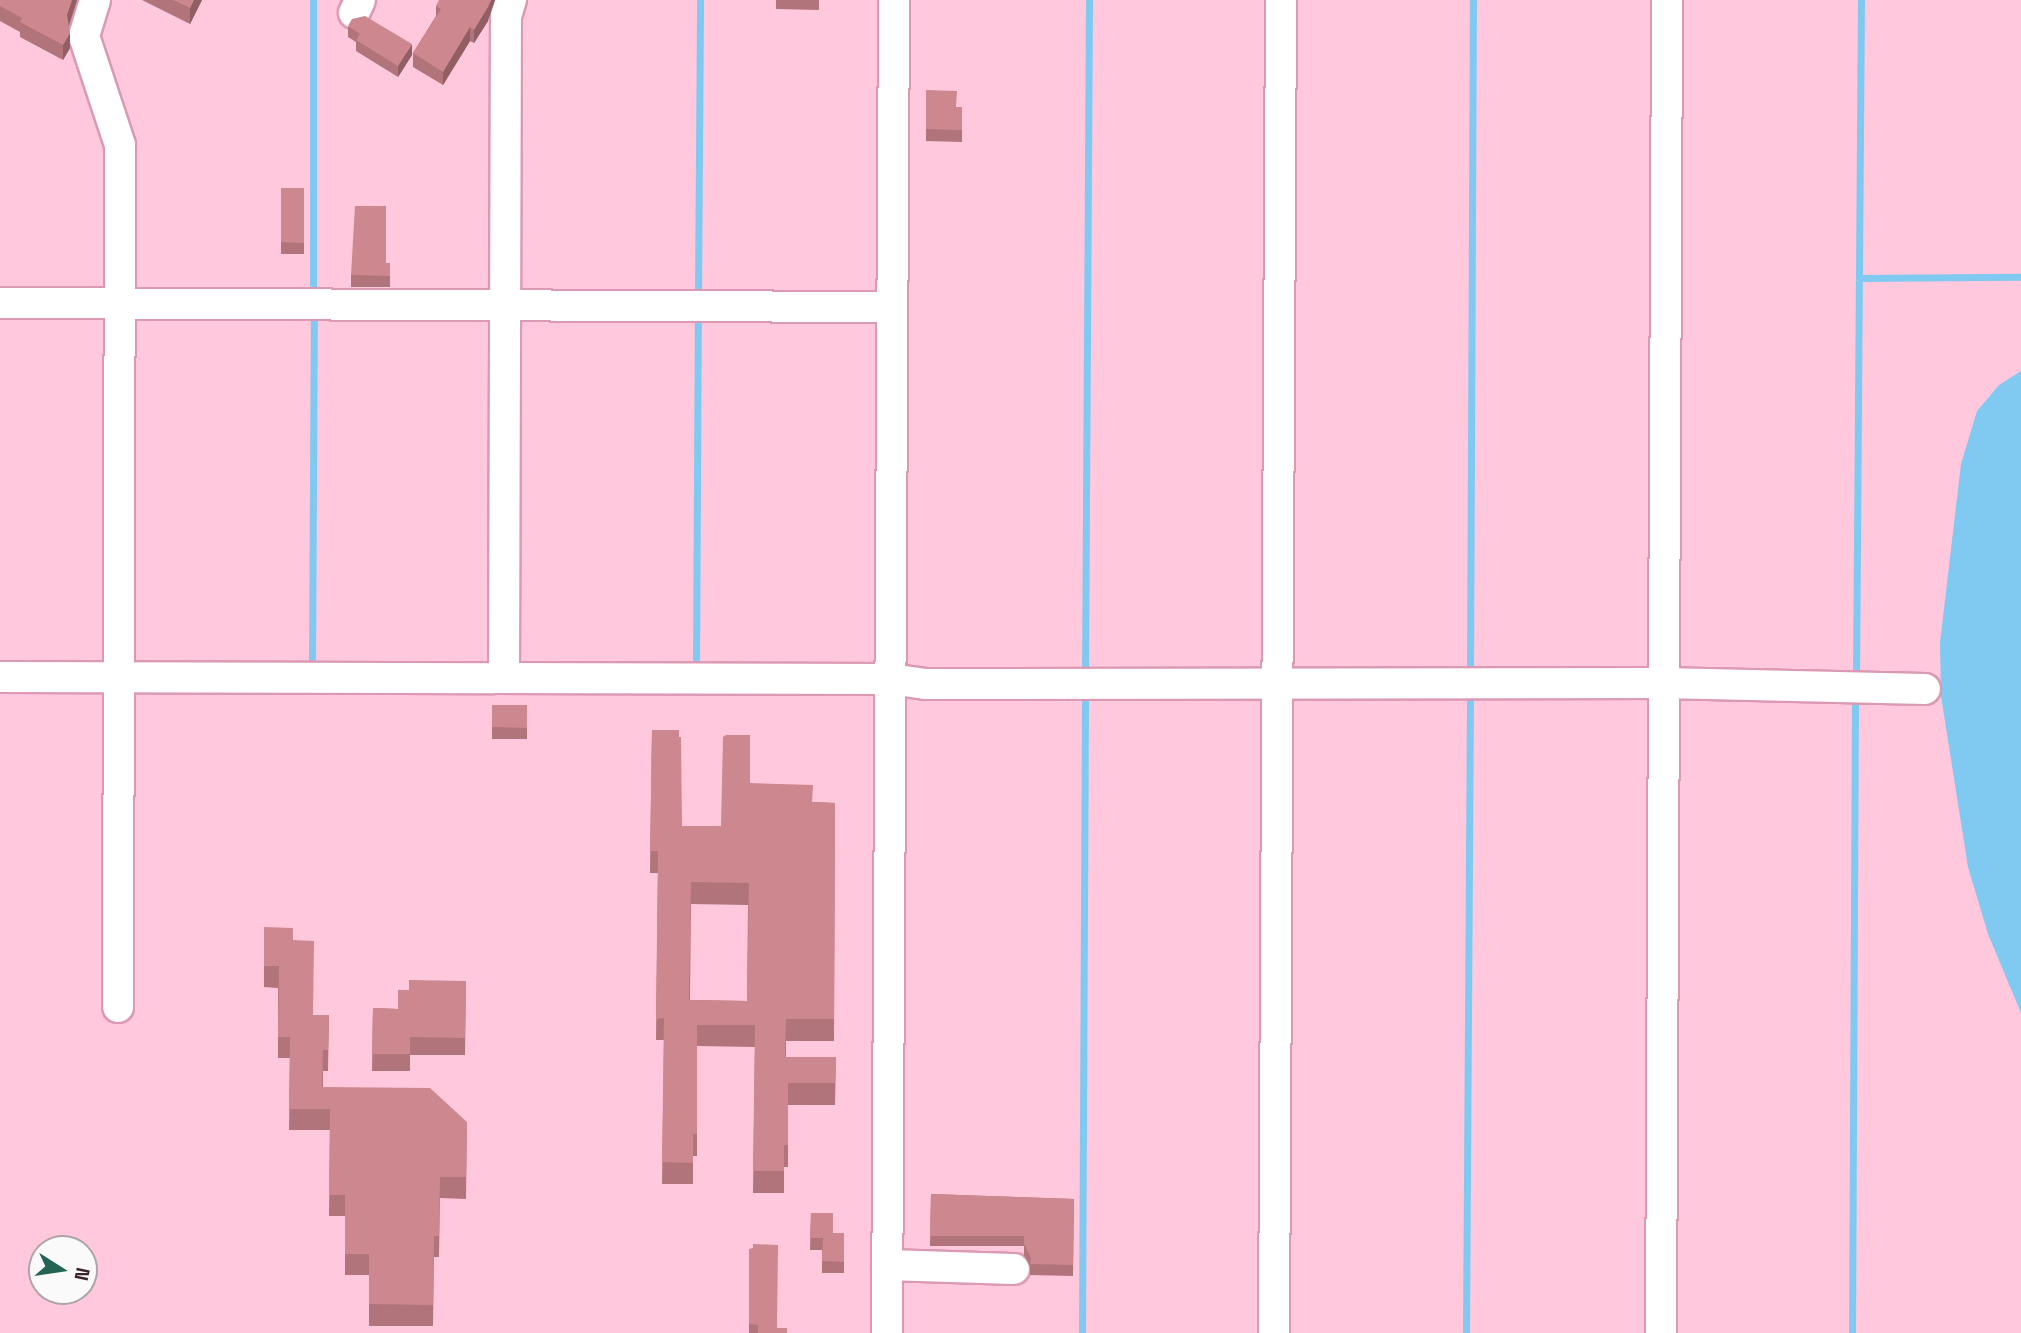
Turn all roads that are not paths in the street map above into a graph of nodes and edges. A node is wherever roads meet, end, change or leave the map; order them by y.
1 (95, 0) edge
2 (510, 0) edge
3 (894, 0) edge
4 (1281, 0) edge
5 (1667, 0) edge
6 (0, 303) edge
7 (120, 304) junction
8 (506, 306) junction
9 (892, 307) junction
10 (0, 677) edge
11 (119, 678) junction
12 (504, 678) junction
13 (890, 679) junction
14 (1277, 682) junction
15 (1663, 683) junction
16 (1925, 689) dead end
17 (118, 1007) dead end
18 (887, 1265) junction
19 (1014, 1269) dead end
20 (887, 1333) edge
21 (1274, 1333) edge
22 (1661, 1333) edge

1 - 7 street
2 - 8 street
3 - 9 street
4 - 14 street
5 - 15 street
6 - 7 street
7 - 8 street
7 - 11 street
8 - 9 street
8 - 12 street
9 - 13 street
10 - 11 street
11 - 12 street
11 - 17 street
12 - 13 street
13 - 14 street
13 - 18 street
14 - 15 street
14 - 21 street
15 - 16 street
15 - 22 street
18 - 19 street
18 - 20 street

